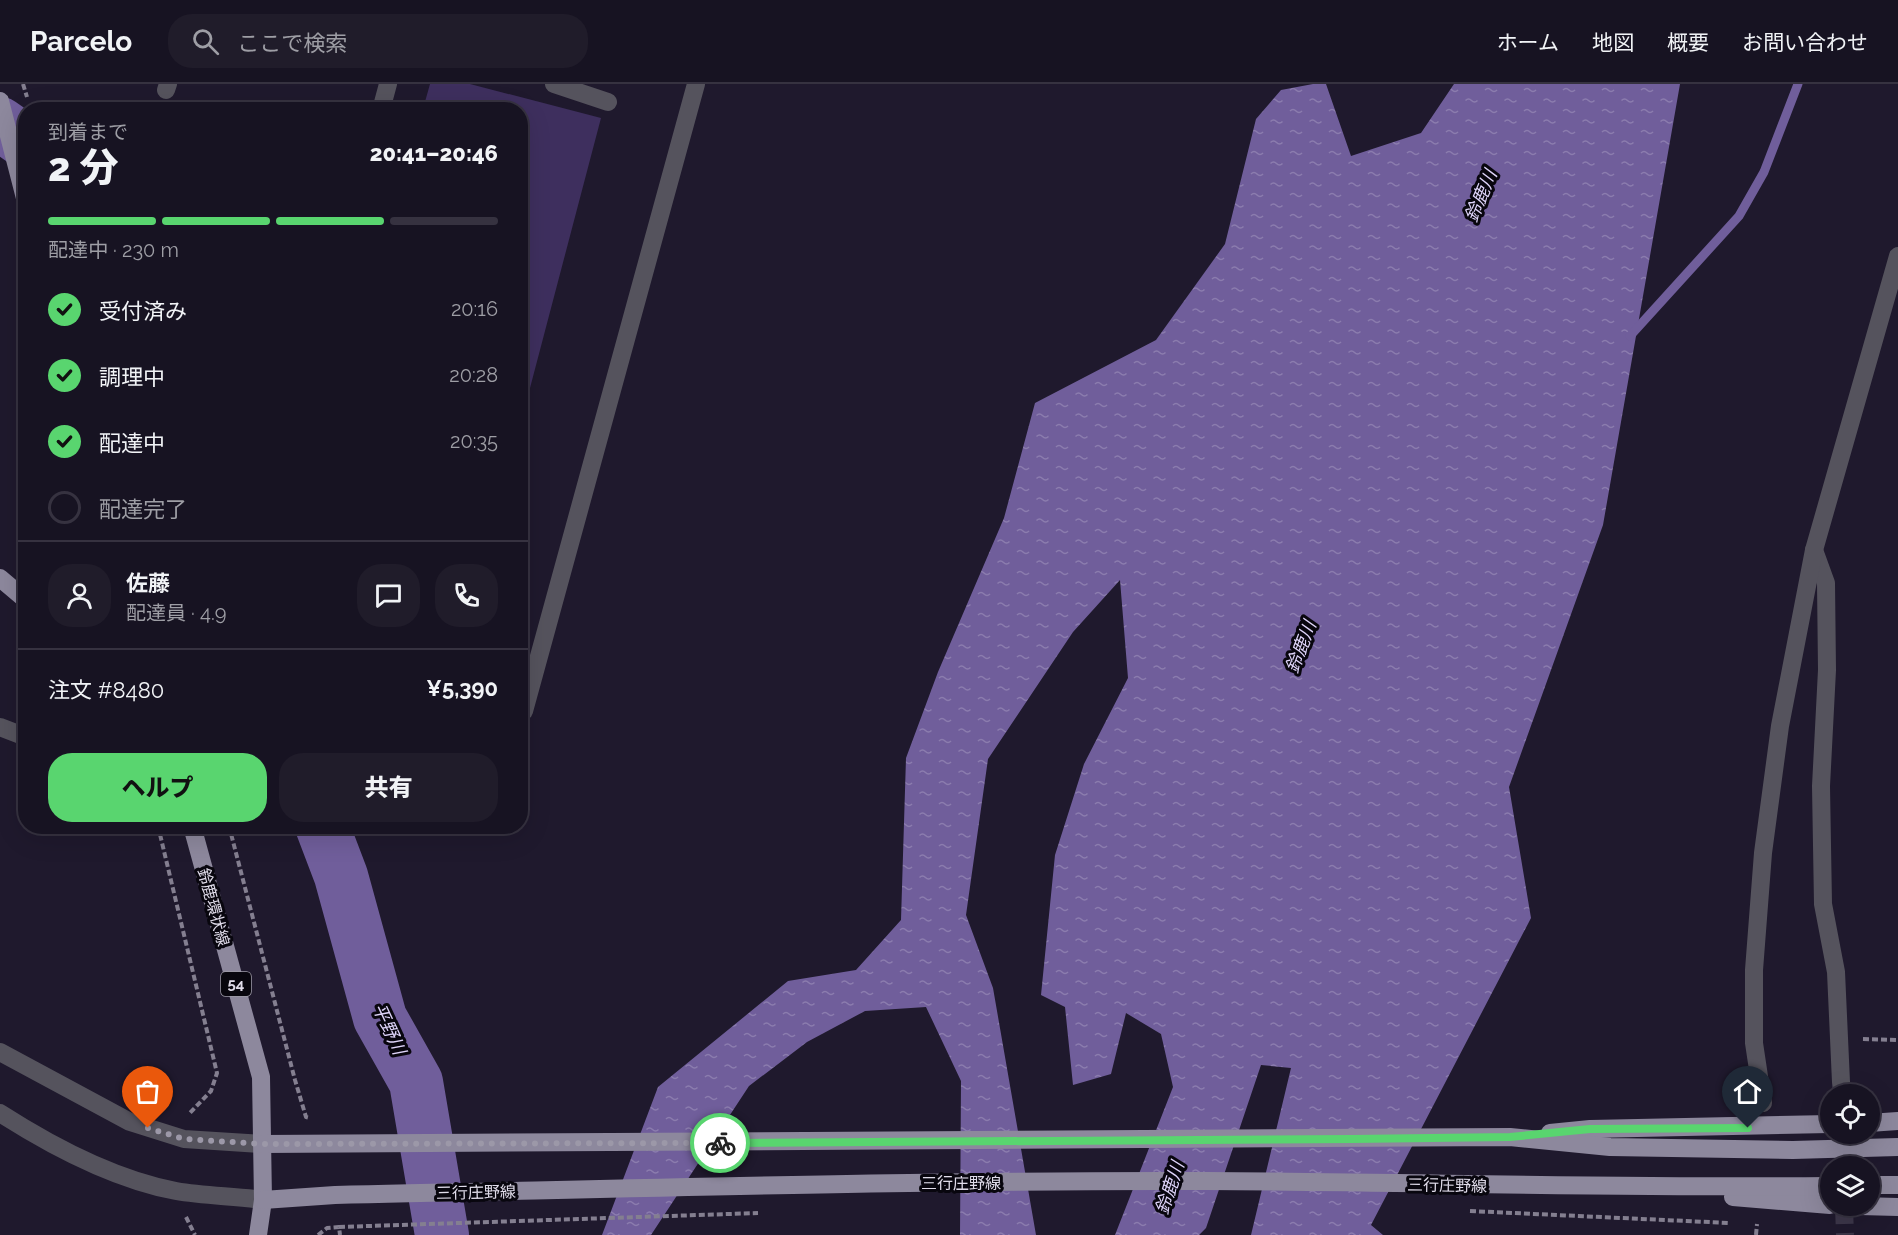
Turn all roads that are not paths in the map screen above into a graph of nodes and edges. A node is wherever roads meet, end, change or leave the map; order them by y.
1 (388, 84) edge
2 (555, 84) edge
3 (696, 84) edge
4 (0, 100) edge
5 (383, 102) edge
6 (608, 102) dead end
7 (18, 171) edge
8 (1898, 256) edge
9 (1814, 550) junction
10 (0, 578) edge
11 (18, 593) edge
12 (528, 696) edge
13 (0, 727) edge
14 (18, 734) edge
15 (194, 834) edge
16 (0, 1052) edge
17 (1841, 1082) tunnel mouth
18 (1763, 1103) dead end
19 (0, 1113) edge
20 (1898, 1121) edge
21 (1880, 1122) edge
22 (1820, 1125) edge
23 (1510, 1137) junction
24 (262, 1144) junction
25 (1898, 1147) edge
26 (1880, 1185) edge
27 (1898, 1185) edge
28 (1820, 1186) edge
29 (1660, 1188) junction
30 (263, 1200) junction
31 (1820, 1205) edge
32 (1880, 1207) edge
33 (1898, 1207) edge
34 (258, 1235) edge

1 - 5 street
2 - 6 street
3 - 12 street
4 - 7 main road
8 - 9 street
9 - 17 street
9 - 18 street
10 - 11 main road
13 - 14 street
15 - 24 main road, 鈴鹿環状線 / 54
16 - 24 street
19 - 30 street
20 - 21 main road
22 - 23 main road
23 - 24 main road
23 - 25 main road
24 - 30 main road, 鈴鹿環状線 / 54
26 - 27 main road
28 - 29 main road, 三行庄野線
29 - 30 main road, 三行庄野線
29 - 31 main road, 三行庄野線
30 - 34 main road, 鈴鹿環状線 / 54
32 - 33 main road

